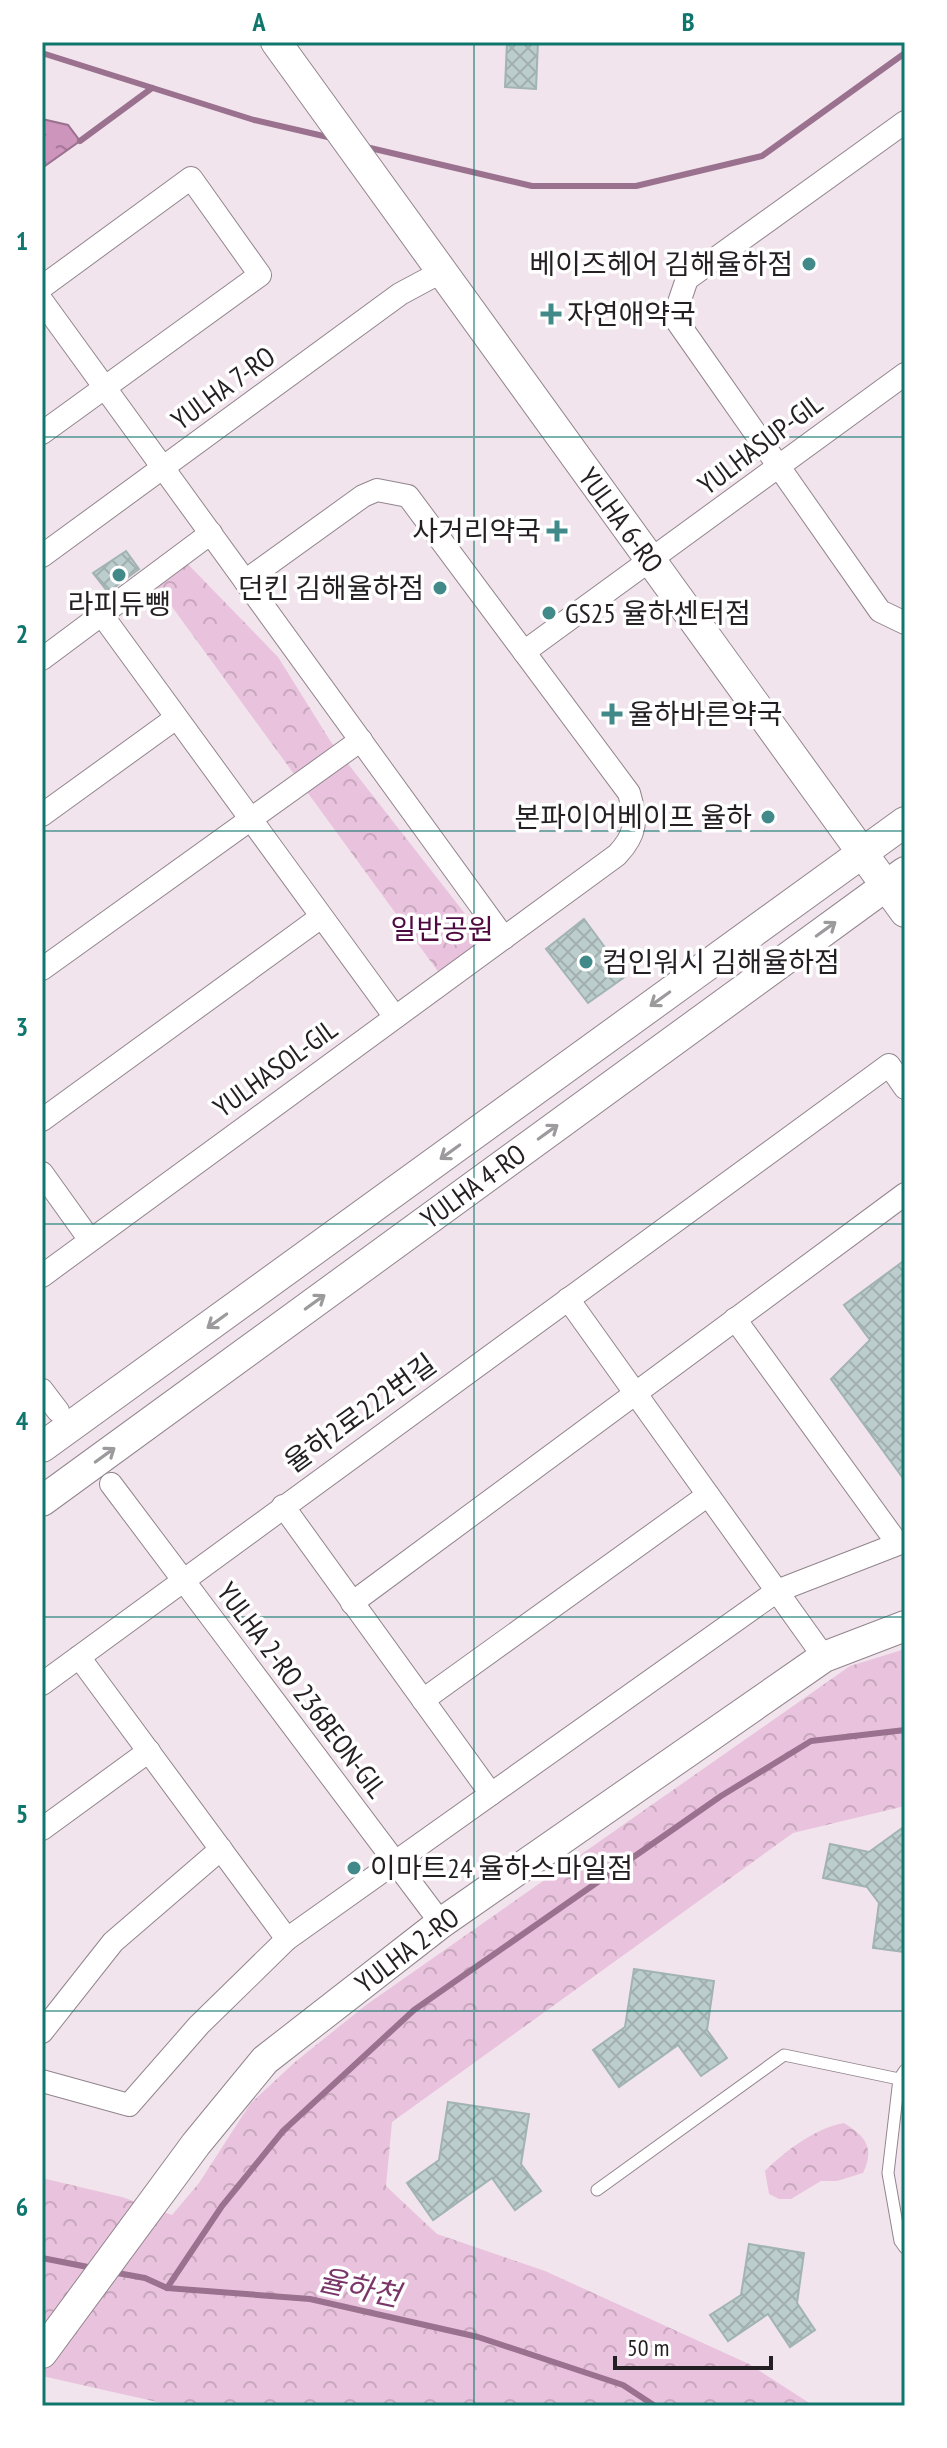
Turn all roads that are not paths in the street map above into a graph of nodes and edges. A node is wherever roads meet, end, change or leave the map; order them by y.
1 (277, 45) edge
2 (905, 122) edge
3 (441, 272) junction
4 (42, 287) edge
5 (42, 301) edge
6 (905, 374) edge
7 (105, 388) junction
8 (42, 433) edge
9 (779, 467) junction
10 (164, 469) junction
11 (211, 533) junction
12 (42, 556) edge
13 (651, 562) junction
14 (245, 581) junction
15 (102, 615) junction
16 (905, 623) edge
17 (524, 652) junction
18 (42, 659) edge
19 (176, 718) junction
20 (361, 740) junction
21 (42, 815) edge
22 (250, 819) junction
23 (905, 822) edge
24 (862, 853) junction
25 (896, 878) edge
26 (905, 912) edge
27 (321, 917) junction
28 (504, 938) junction
29 (42, 969) edge
30 (395, 1017) junction
31 (905, 1088) edge
32 (42, 1120) edge
33 (42, 1173) edge
34 (905, 1194) edge
35 (90, 1240) junction
36 (42, 1276) edge
37 (568, 1299) junction
38 (735, 1319) junction
39 (42, 1390) edge
40 (635, 1393) junction
41 (58, 1411) dead end
42 (42, 1447) edge
43 (111, 1484) dead end
44 (708, 1495) junction
45 (42, 1501) edge
46 (283, 1506) junction
47 (182, 1580) junction
48 (777, 1591) junction
49 (352, 1603) junction
50 (905, 1626) edge
51 (79, 1657) junction
52 (824, 1657) junction
53 (42, 1684) edge
54 (423, 1700) junction
55 (149, 1751) junction
56 (491, 1794) junction
57 (42, 1829) edge
58 (221, 1849) junction
59 (394, 1861) junction
60 (441, 1923) junction
61 (287, 1939) junction
62 (42, 2032) edge
63 (902, 2075) edge
64 (42, 2081) edge
65 (597, 2190) dead end
66 (905, 2248) edge
67 (44, 2351) edge

1 - 3 street, YULHA 6-RO
2 - 9 street
3 - 10 street, YULHA 7-RO
3 - 13 street, YULHA 6-RO
4 - 7 street
5 - 7 street
6 - 9 street, YULHASUP-GIL
7 - 8 street
7 - 10 street
9 - 13 street, YULHASUP-GIL
9 - 16 street
10 - 11 street
10 - 12 street, YULHA 7-RO
11 - 14 street
11 - 15 street
13 - 17 street, YULHASUP-GIL
13 - 24 street, YULHA 6-RO
14 - 17 street, YULHASOL-GIL
14 - 20 street
15 - 18 street
15 - 19 street
17 - 28 street, YULHASOL-GIL
19 - 21 street
19 - 22 street
20 - 22 street
20 - 28 street
22 - 27 street
22 - 29 street
23 - 24 street, YULHA 4-RO
24 - 25 street, YULHA 6-RO
24 -> 42 street, YULHA 4-RO
25 - 26 street, YULHA 6-RO
45 -> 25 street, YULHA 4-RO
27 - 30 street
27 - 32 street
28 - 30 street, YULHASOL-GIL
30 - 35 street, YULHASOL-GIL
31 - 37 street, 율하2로222번길
33 - 35 street
34 - 38 street
35 - 36 street, YULHASOL-GIL
37 - 40 street
37 - 46 street, 율하2로222번길
38 - 40 street
38 - 48 street
39 - 41 street
40 - 44 street
40 - 49 street
43 - 47 street
44 - 48 street
44 - 54 street
46 - 47 street
46 - 49 street, 율하2로222번길
47 - 51 street, YULHA 2-RO 236BEON-GIL
47 - 59 street, YULHA 2-RO 236BEON-GIL
48 - 52 street
48 - 56 street
49 - 54 street, 율하2로222번길
50 - 52 street, YULHA 2-RO
51 - 53 street, YULHA 2-RO 236BEON-GIL
51 - 55 street
52 - 60 street, YULHA 2-RO
54 - 56 street, 율하2로222번길
55 - 57 street
55 - 58 street
56 - 59 street
58 - 61 street
58 - 62 street
59 - 60 street, YULHA 2-RO 236BEON-GIL
59 - 61 street
60 - 67 street, YULHA 2-RO
61 - 64 street
63 - 65 lane
63 - 66 lane

